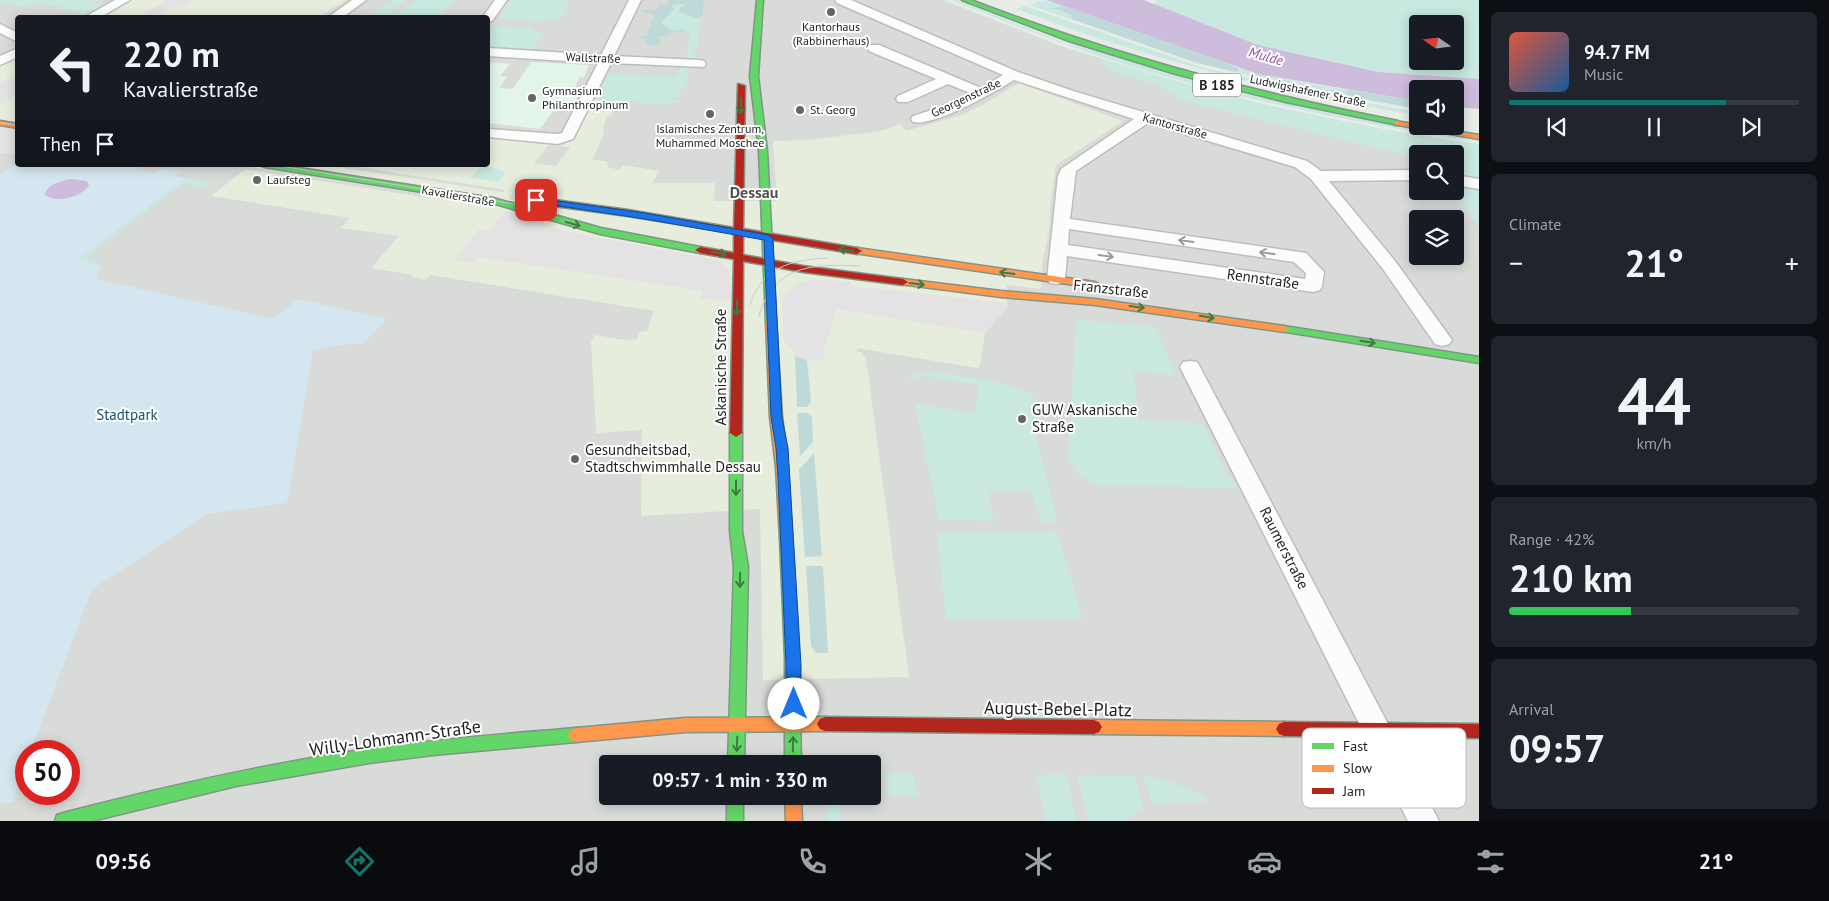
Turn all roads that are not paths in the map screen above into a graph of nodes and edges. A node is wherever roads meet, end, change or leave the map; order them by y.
1 (124, 0) edge
2 (360, 0) edge
3 (500, 0) edge
4 (635, 0) edge
5 (760, 0) edge
6 (841, 0) edge
7 (964, 0) edge
8 (987, 0) edge
9 (95, 15) edge
10 (338, 15) edge
11 (490, 15) edge
12 (0, 28) edge
13 (15, 36) edge
14 (874, 48) dead end
15 (490, 52) edge
16 (15, 54) edge
17 (605, 59) junction
18 (0, 61) edge
19 (699, 64) dead end
20 (740, 75) dead end
21 (1013, 76) junction
22 (947, 79) junction
23 (981, 93) junction
24 (903, 99) dead end
25 (1409, 116) edge
26 (1145, 118) junction
27 (0, 119) edge
28 (918, 120) dead end
29 (15, 122) edge
30 (0, 124) edge
31 (15, 126) edge
32 (1464, 126) edge
33 (1479, 128) edge
34 (490, 133) edge
35 (1479, 137) edge
36 (277, 167) edge
37 (311, 167) edge
38 (1409, 175) edge
39 (1317, 176) junction
40 (1464, 182) edge
41 (1479, 184) edge
42 (741, 207) junction
43 (1060, 223) junction
44 (698, 225) junction
45 (740, 233) junction
46 (768, 238) junction
47 (1058, 248) junction
48 (738, 257) junction
49 (770, 263) junction
50 (837, 274) junction
51 (793, 279) dead end
52 (1056, 279) junction
53 (1104, 287) dead end
54 (781, 288) dead end
55 (772, 301) junction
56 (1422, 337) dead end
57 (1446, 341) joint
58 (1479, 360) edge
59 (1190, 367) dead end
60 (738, 724) junction
61 (794, 724) junction
62 (1302, 728) edge
63 (1377, 728) edge
64 (1466, 731) edge
65 (1479, 731) edge
66 (736, 755) edge
67 (793, 755) edge
68 (735, 805) edge
69 (793, 805) edge
70 (1418, 808) edge
71 (62, 821) edge
72 (735, 821) edge
73 (794, 821) edge
74 (1424, 821) edge

1 - 9 street
2 - 10 street
3 - 11 street
4 - 17 street
5 - 46 main road
6 - 21 street, Kantorstraße
7 - 35 main road, Ludwigshafener Straße / B 185
8 - 25 main road, Ludwigshafener Straße / B 185
12 - 13 street
14 - 22 street
15 - 17 street, Wallstraße
16 - 18 street
17 - 19 street, Wallstraße
17 - 34 street
20 -> 42 main road, Askanische Straße
21 - 23 street, Georgenstraße
21 - 26 street, Kantorstraße
22 - 23 street
22 - 24 street
23 - 28 street, Georgenstraße
26 - 39 street, Kantorstraße
26 - 43 street
27 - 29 main road
30 - 31 main road
32 - 33 main road
36 -> 48 main road, Kavalierstraße
37 - 44 main road, Kavalierstraße
38 - 39 street
39 - 57 street, Kantorstraße
40 - 41 street
42 - 44 main road
42 - 45 main road, Askanische Straße
43 - 47 street
47 -> 43 street, Rennstraße
44 - 45 main road, Kavalierstraße
45 - 46 main road, Kavalierstraße
45 - 48 main road, Askanische Straße
46 - 49 main road
52 -> 46 main road, Franzstraße
47 - 52 street
48 - 49 main road, Franzstraße
48 -> 60 main road, Askanische Straße
49 - 50 main road, Franzstraße
49 - 55 main road
50 - 51 main road
50 -> 58 main road, Franzstraße
52 - 53 main road, Franzstraße
54 - 55 main road
55 - 61 main road
56 - 57 main road
59 - 63 street, Raumerstraße
60 - 61 main road, August-Bebel-Platz
60 -> 66 main road, Askanische Straße
60 - 71 main road, Willy-Lohmann-Straße
61 - 62 main road, August-Bebel-Platz
67 -> 61 main road
64 - 65 main road, August-Bebel-Platz
68 - 72 main road
69 - 73 main road
70 - 74 street, Raumerstraße

